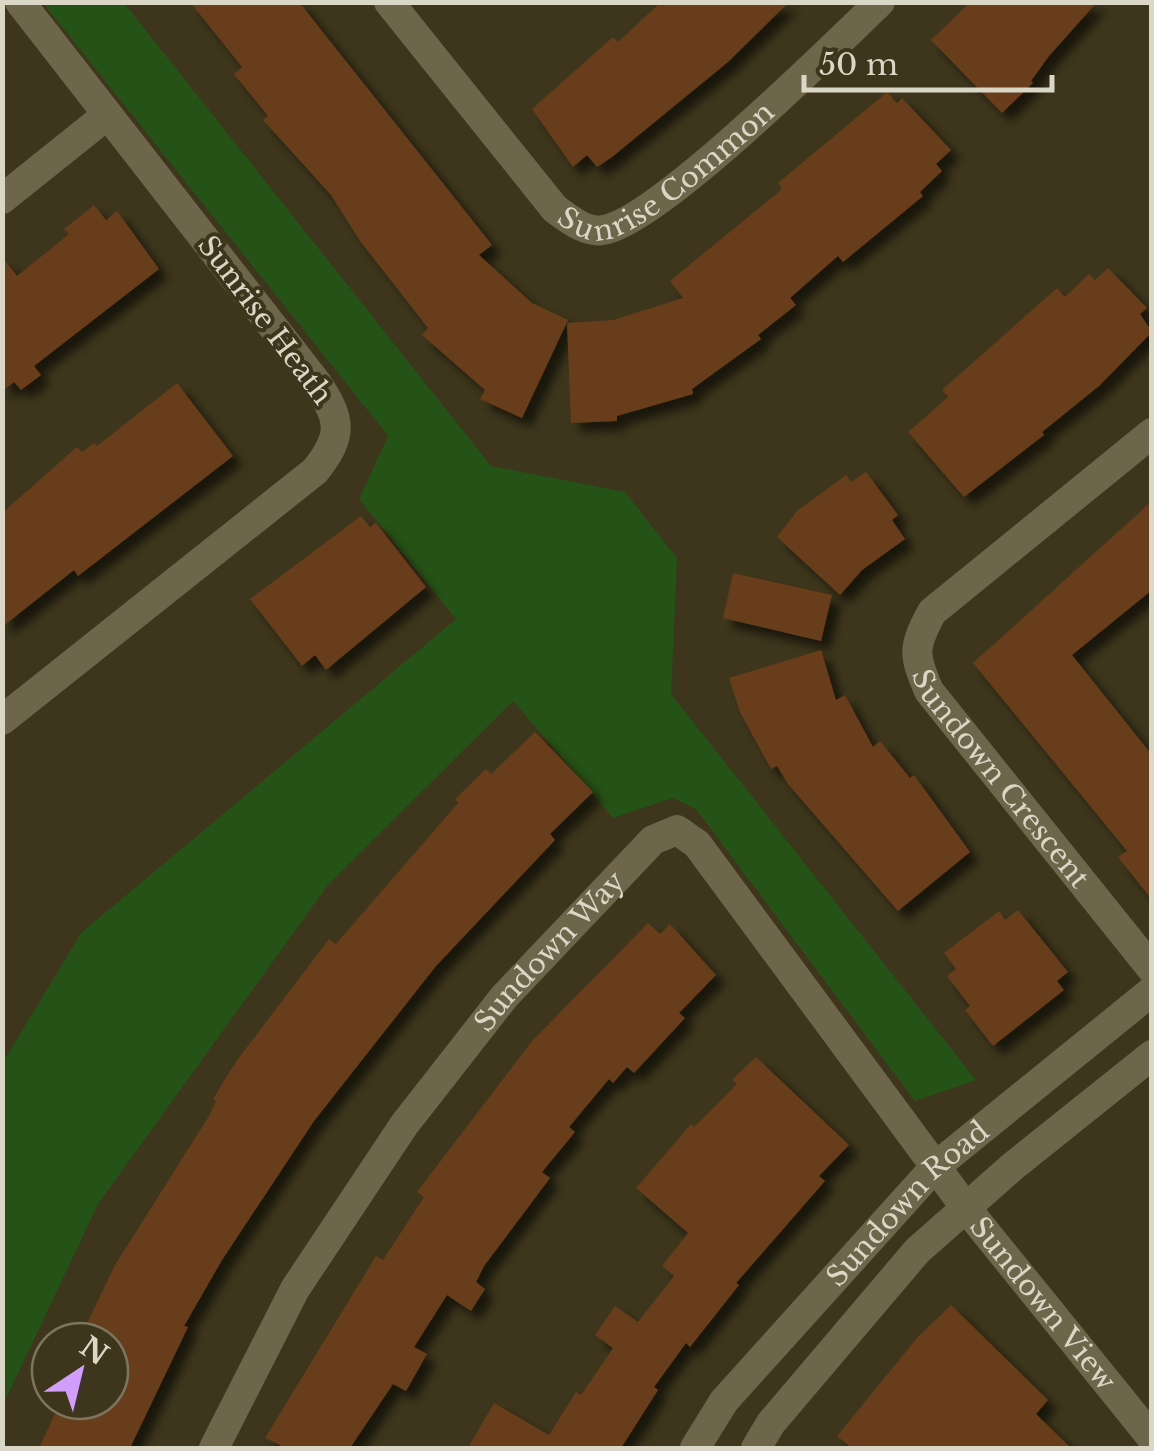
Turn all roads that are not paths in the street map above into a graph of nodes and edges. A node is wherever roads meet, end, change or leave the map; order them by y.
1 (20, 2) edge
2 (389, 2) edge
3 (880, 2) edge
4 (106, 115) junction
5 (2, 199) edge
6 (1152, 433) edge
7 (2, 720) edge
8 (1152, 969) edge
9 (1152, 991) edge
10 (1152, 1055) edge
11 (935, 1166) junction
12 (966, 1208) junction
13 (1152, 1438) edge
14 (214, 1448) edge
15 (694, 1448) edge
16 (756, 1448) edge

1 - 4 street, Sunrise Heath
2 - 3 street, Sunrise Common
4 - 5 street
4 - 7 street, Sunrise Heath
6 - 8 street, Sundown Crescent
9 - 11 street, Sundown Road
10 - 12 street, Sundown Road
11 - 12 street, Sundown View
11 - 14 street, Sundown Way
11 - 15 street, Sundown Road
12 - 13 street, Sundown View
12 - 16 street, Sundown Road

